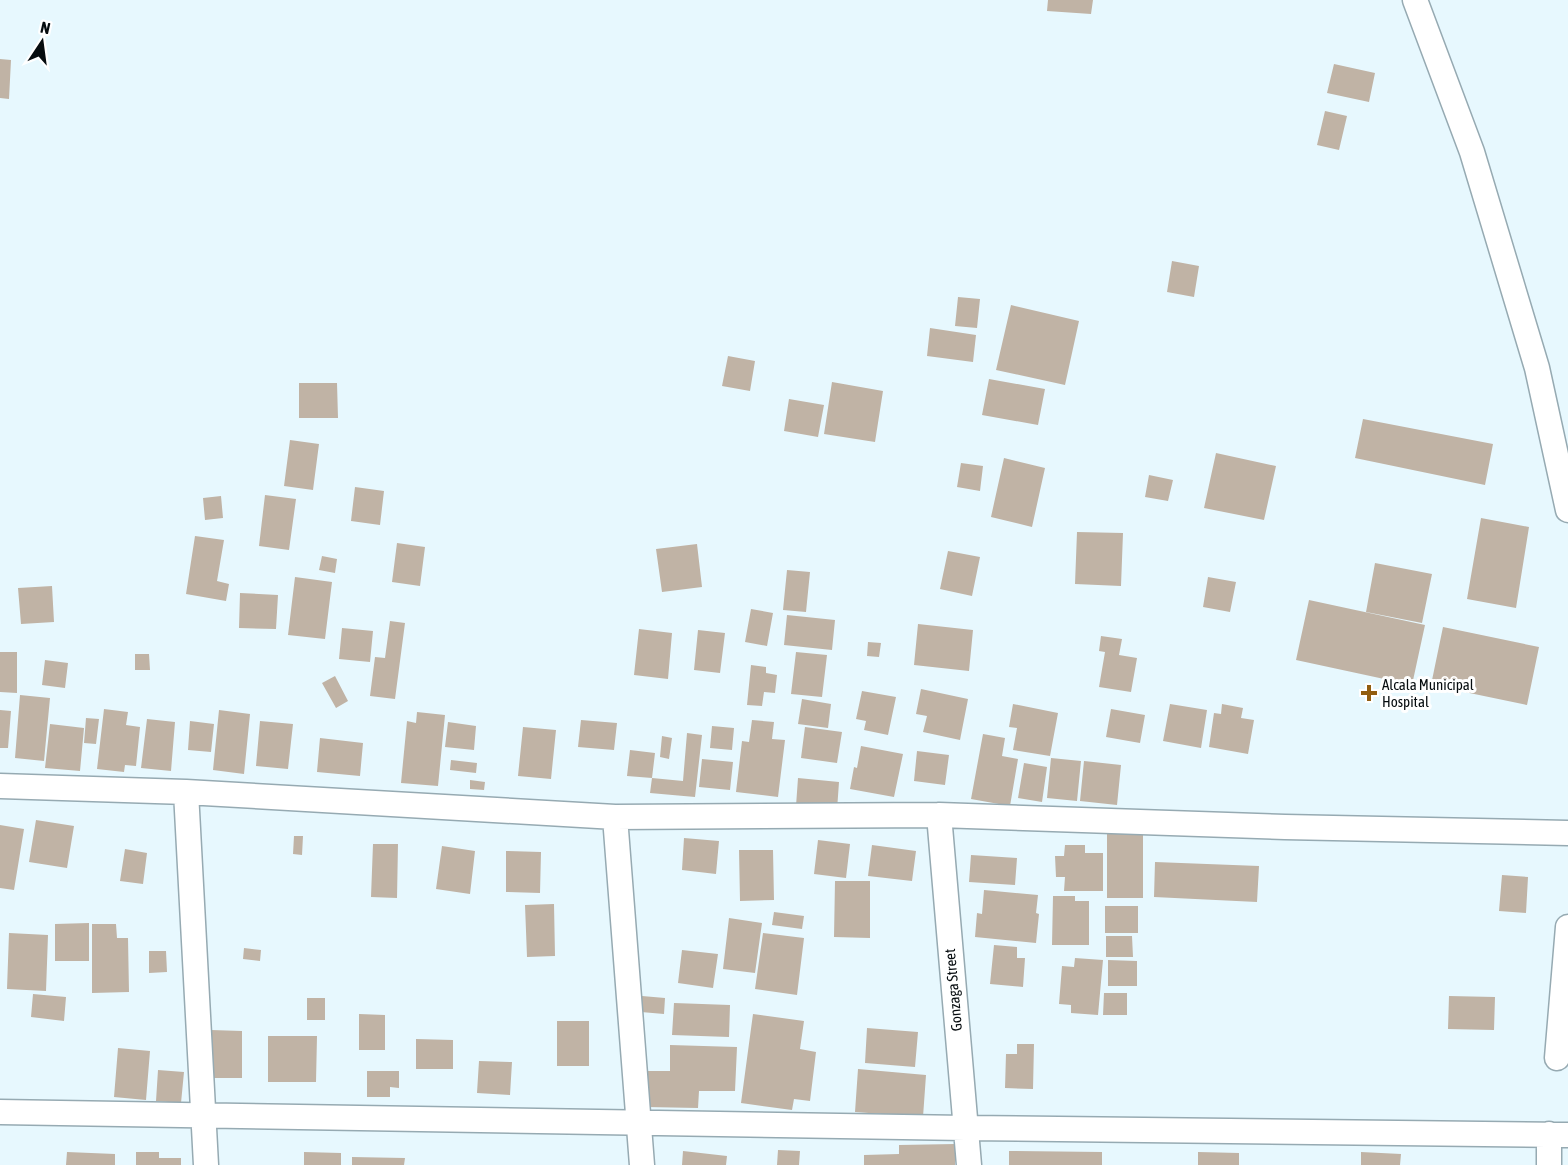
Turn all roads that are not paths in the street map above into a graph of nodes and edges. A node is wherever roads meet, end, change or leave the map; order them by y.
1 (1415, 0) edge
2 (1568, 510) edge
3 (0, 786) edge
4 (186, 792) junction
5 (939, 815) junction
6 (615, 817) junction
7 (1568, 833) edge
8 (1568, 927) edge
9 (1557, 1058) dead end
10 (0, 1112) edge
11 (203, 1117) junction
12 (639, 1122) junction
13 (965, 1128) junction
14 (1558, 1134) edge
15 (206, 1165) edge
16 (642, 1165) edge
17 (969, 1165) edge
18 (1549, 1165) edge

1 - 2 street
3 - 4 street
4 - 6 street
4 - 11 street
5 - 6 street
5 - 7 street
5 - 13 street, Gonzaga Street
6 - 12 street
8 - 9 street
10 - 11 street
11 - 12 street
11 - 15 street
12 - 13 street
12 - 16 street
13 - 14 street
13 - 17 street, Gonzaga Street
14 - 18 street

